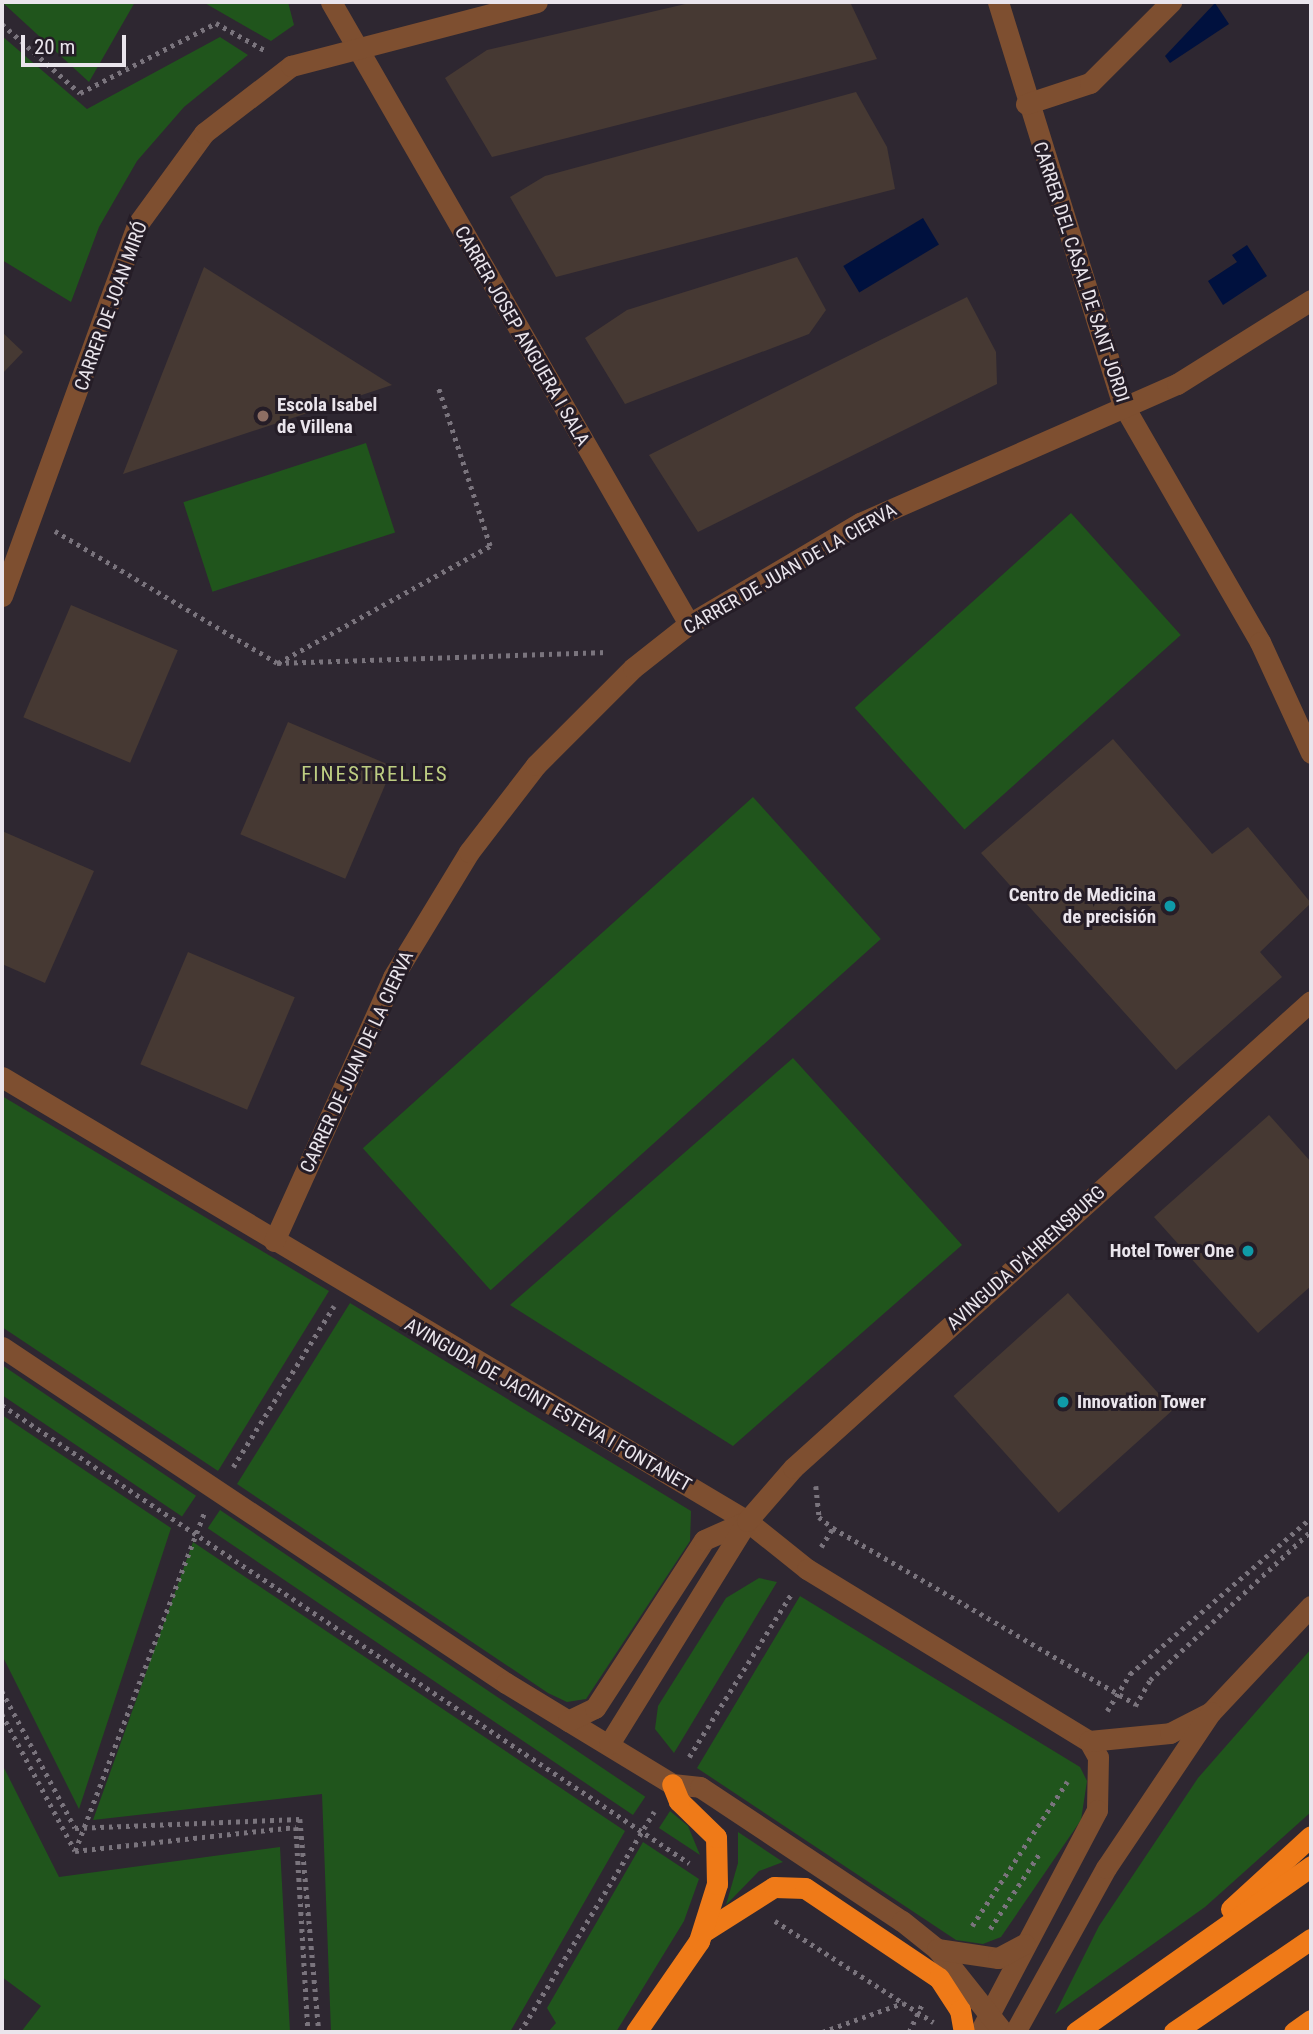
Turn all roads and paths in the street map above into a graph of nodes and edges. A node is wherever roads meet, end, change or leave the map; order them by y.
1 (331, 2) edge
2 (537, 2) edge
3 (998, 2) edge
4 (1171, 2) edge
5 (2, 24) edge
6 (355, 48) junction
7 (291, 66) junction
8 (1026, 104) junction
9 (1311, 300) edge
10 (439, 387) dead end
11 (1122, 403) junction
12 (53, 529) dead end
13 (2, 596) edge
14 (689, 624) junction
15 (277, 663) junction
16 (633, 668) junction
17 (1311, 753) edge
18 (1311, 1001) edge
19 (2, 1077) edge
20 (274, 1241) junction
21 (335, 1305) dead end
22 (2, 1347) edge
23 (2, 1405) edge
24 (233, 1468) dead end
25 (821, 1478) dead end
26 (687, 1486) junction
27 (209, 1505) dead end
28 (1311, 1518) edge
29 (747, 1521) junction
30 (834, 1528) junction
31 (1311, 1531) edge
32 (192, 1532) junction
33 (704, 1540) junction
34 (807, 1569) junction
35 (1311, 1606) edge
36 (2, 1691) edge
37 (1118, 1694) junction
38 (1136, 1704) junction
39 (1211, 1712) junction
40 (1129, 1713) dead end
41 (2, 1714) edge
42 (1104, 1716) dead end
43 (568, 1721) junction
44 (1089, 1741) junction
45 (609, 1744) junction
46 (1072, 1772) dead end
47 (672, 1784) junction
48 (84, 1828) junction
49 (643, 1828) junction
50 (1311, 1836) edge
51 (1049, 1838) dead end
52 (75, 1851) junction
53 (1311, 1867) edge
54 (969, 1931) dead end
55 (703, 1932) junction
56 (1311, 1939) edge
57 (1024, 1944) junction
58 (937, 1949) junction
59 (971, 1958) junction
60 (1168, 1968) junction
61 (950, 1992) junction
62 (928, 1995) dead end
63 (990, 2009) junction
64 (917, 2012) junction
65 (1311, 2020) edge
66 (308, 2032) edge
67 (319, 2032) edge
68 (520, 2032) edge
69 (636, 2032) edge
70 (821, 2032) edge
71 (909, 2032) edge
72 (964, 2032) edge
73 (980, 2032) edge
74 (1003, 2032) edge
75 (1015, 2032) edge
76 (1076, 2032) edge
77 (1174, 2032) edge
78 (1294, 2032) edge

1 - 6 street, CARRER JOSEP ANGUERA I SALA
2 - 6 street, CARRER DE JOAN MIRÓ
3 - 8 street, CARRER DEL CASAL DE SANT JORDI
4 - 8 street
5 - 7 path
6 - 7 street, CARRER DE JOAN MIRÓ
6 - 14 street, CARRER JOSEP ANGUERA I SALA
7 - 13 street, CARRER DE JOAN MIRÓ
8 - 11 street, CARRER DEL CASAL DE SANT JORDI
9 - 11 street
10 - 15 path
11 - 14 street, CARRER DE JUAN DE LA CIERVA
11 - 17 street, CARRER DEL CASAL DE SANT JORDI
12 - 15 path
14 - 16 street, CARRER DE JUAN DE LA CIERVA
15 - 16 path
16 - 20 street, CARRER DE JUAN DE LA CIERVA
18 - 29 street, AVINGUDA D'AHRENSBURG
19 - 20 street, AVINGUDA DE JACINT ESTEVA I FONTANET
20 - 26 street, AVINGUDA DE JACINT ESTEVA I FONTANET
21 - 24 path
22 - 43 street
23 - 32 path
25 - 30 path
26 - 29 street, AVINGUDA DE JACINT ESTEVA I FONTANET
26 - 33 street
27 - 32 path
28 - 37 path
29 - 33 street, AVINGUDA D'AHRENSBURG
29 - 34 street, AVINGUDA DE JACINT ESTEVA I FONTANET
29 - 45 street, AVINGUDA D'AHRENSBURG
30 - 34 path
30 - 37 path
31 - 38 path
32 - 48 path
32 - 49 path
33 - 43 street
34 - 44 street, AVINGUDA DE JACINT ESTEVA I FONTANET
34 - 47 path
35 - 39 street
36 - 48 path
37 - 38 path
37 - 42 path
38 - 40 path
39 - 44 street
39 - 75 street
41 - 52 path
43 - 45 street
44 - 57 street
45 - 47 street
46 - 54 path
47 - 49 path
47 - 55 highway
47 - 58 street
48 - 52 path
48 - 67 path
49 - 68 path
50 - 60 highway
51 - 59 path
52 - 66 path
53 - 60 highway
55 - 61 highway
55 - 69 highway
56 - 77 highway
57 - 59 street
57 - 63 street
58 - 59 street
58 - 63 street
60 - 76 highway
61 - 64 path
61 - 72 highway
62 - 64 path
63 - 73 street
63 - 74 street
64 - 70 path
64 - 71 path
65 - 78 highway

